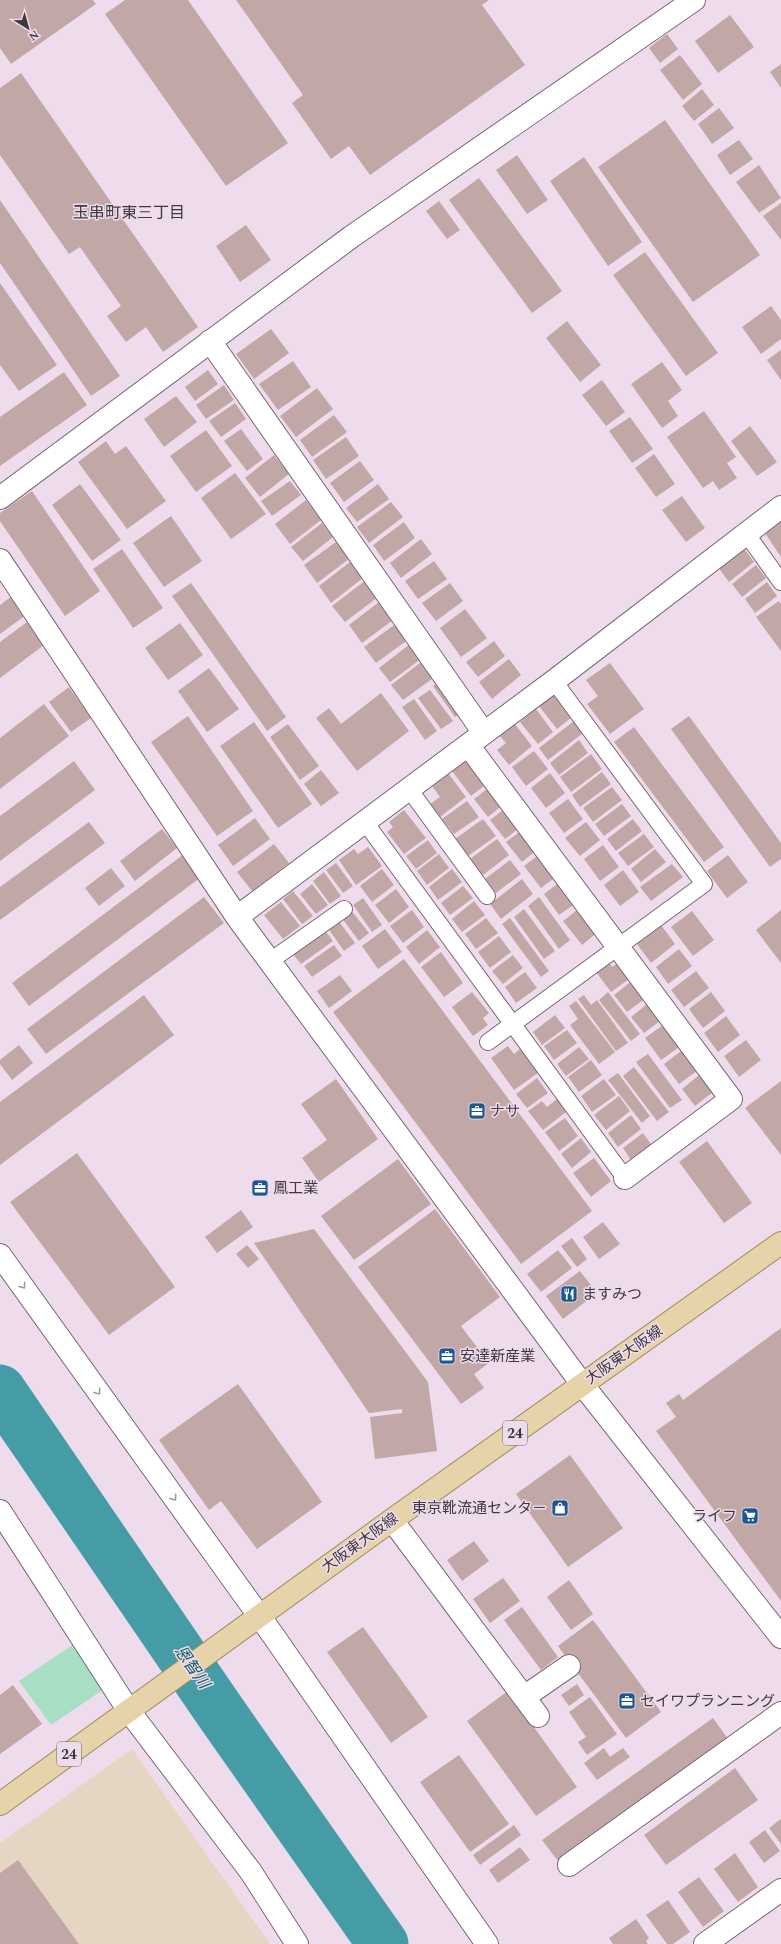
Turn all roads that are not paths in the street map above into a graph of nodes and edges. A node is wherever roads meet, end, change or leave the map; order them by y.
1 (694, 0) edge
2 (210, 342) junction
3 (0, 498) edge
4 (781, 506) edge
5 (746, 533) junction
6 (0, 560) edge
7 (781, 582) edge
8 (554, 681) junction
9 (476, 739) junction
10 (409, 789) junction
11 (365, 822) junction
12 (487, 896) dead end
13 (344, 909) dead end
14 (237, 917) junction
15 (619, 948) junction
16 (270, 961) junction
17 (513, 1024) junction
18 (488, 1042) dead end
19 (625, 1178) joint
20 (781, 1243) edge
21 (0, 1255) edge
22 (582, 1384) junction
23 (0, 1511) edge
24 (392, 1520) junction
25 (254, 1620) junction
26 (781, 1637) edge
27 (569, 1666) dead end
28 (524, 1697) junction
29 (133, 1708) junction
30 (781, 1712) edge
31 (538, 1716) dead end
32 (0, 1804) edge
33 (569, 1865) dead end
34 (781, 1890) edge
35 (297, 1944) edge
36 (487, 1944) edge
37 (705, 1944) edge

1 - 2 street
2 - 3 street
2 - 9 street
4 - 5 street
5 - 7 lane
5 - 8 street
6 - 14 street
8 - 9 street
8 - 15 lane
9 - 10 street
9 - 15 street
10 - 11 street
10 - 12 lane
11 - 14 street
11 - 17 lane
13 - 16 lane
14 - 16 street
15 - 17 lane
15 - 19 street
16 - 22 street
17 - 18 lane
17 - 19 lane
20 - 22 main road, 大阪東大阪線 / 24
21 -> 25 street
22 - 24 main road, 大阪東大阪線 / 24
22 - 26 street
23 - 29 street
24 - 25 main road, 大阪東大阪線 / 24
24 - 28 street
25 - 29 main road, 大阪東大阪線 / 24
25 - 36 street
27 - 28 street
28 - 31 street
29 - 32 main road, 大阪東大阪線 / 24
29 - 35 street
30 - 33 street
34 - 37 street

